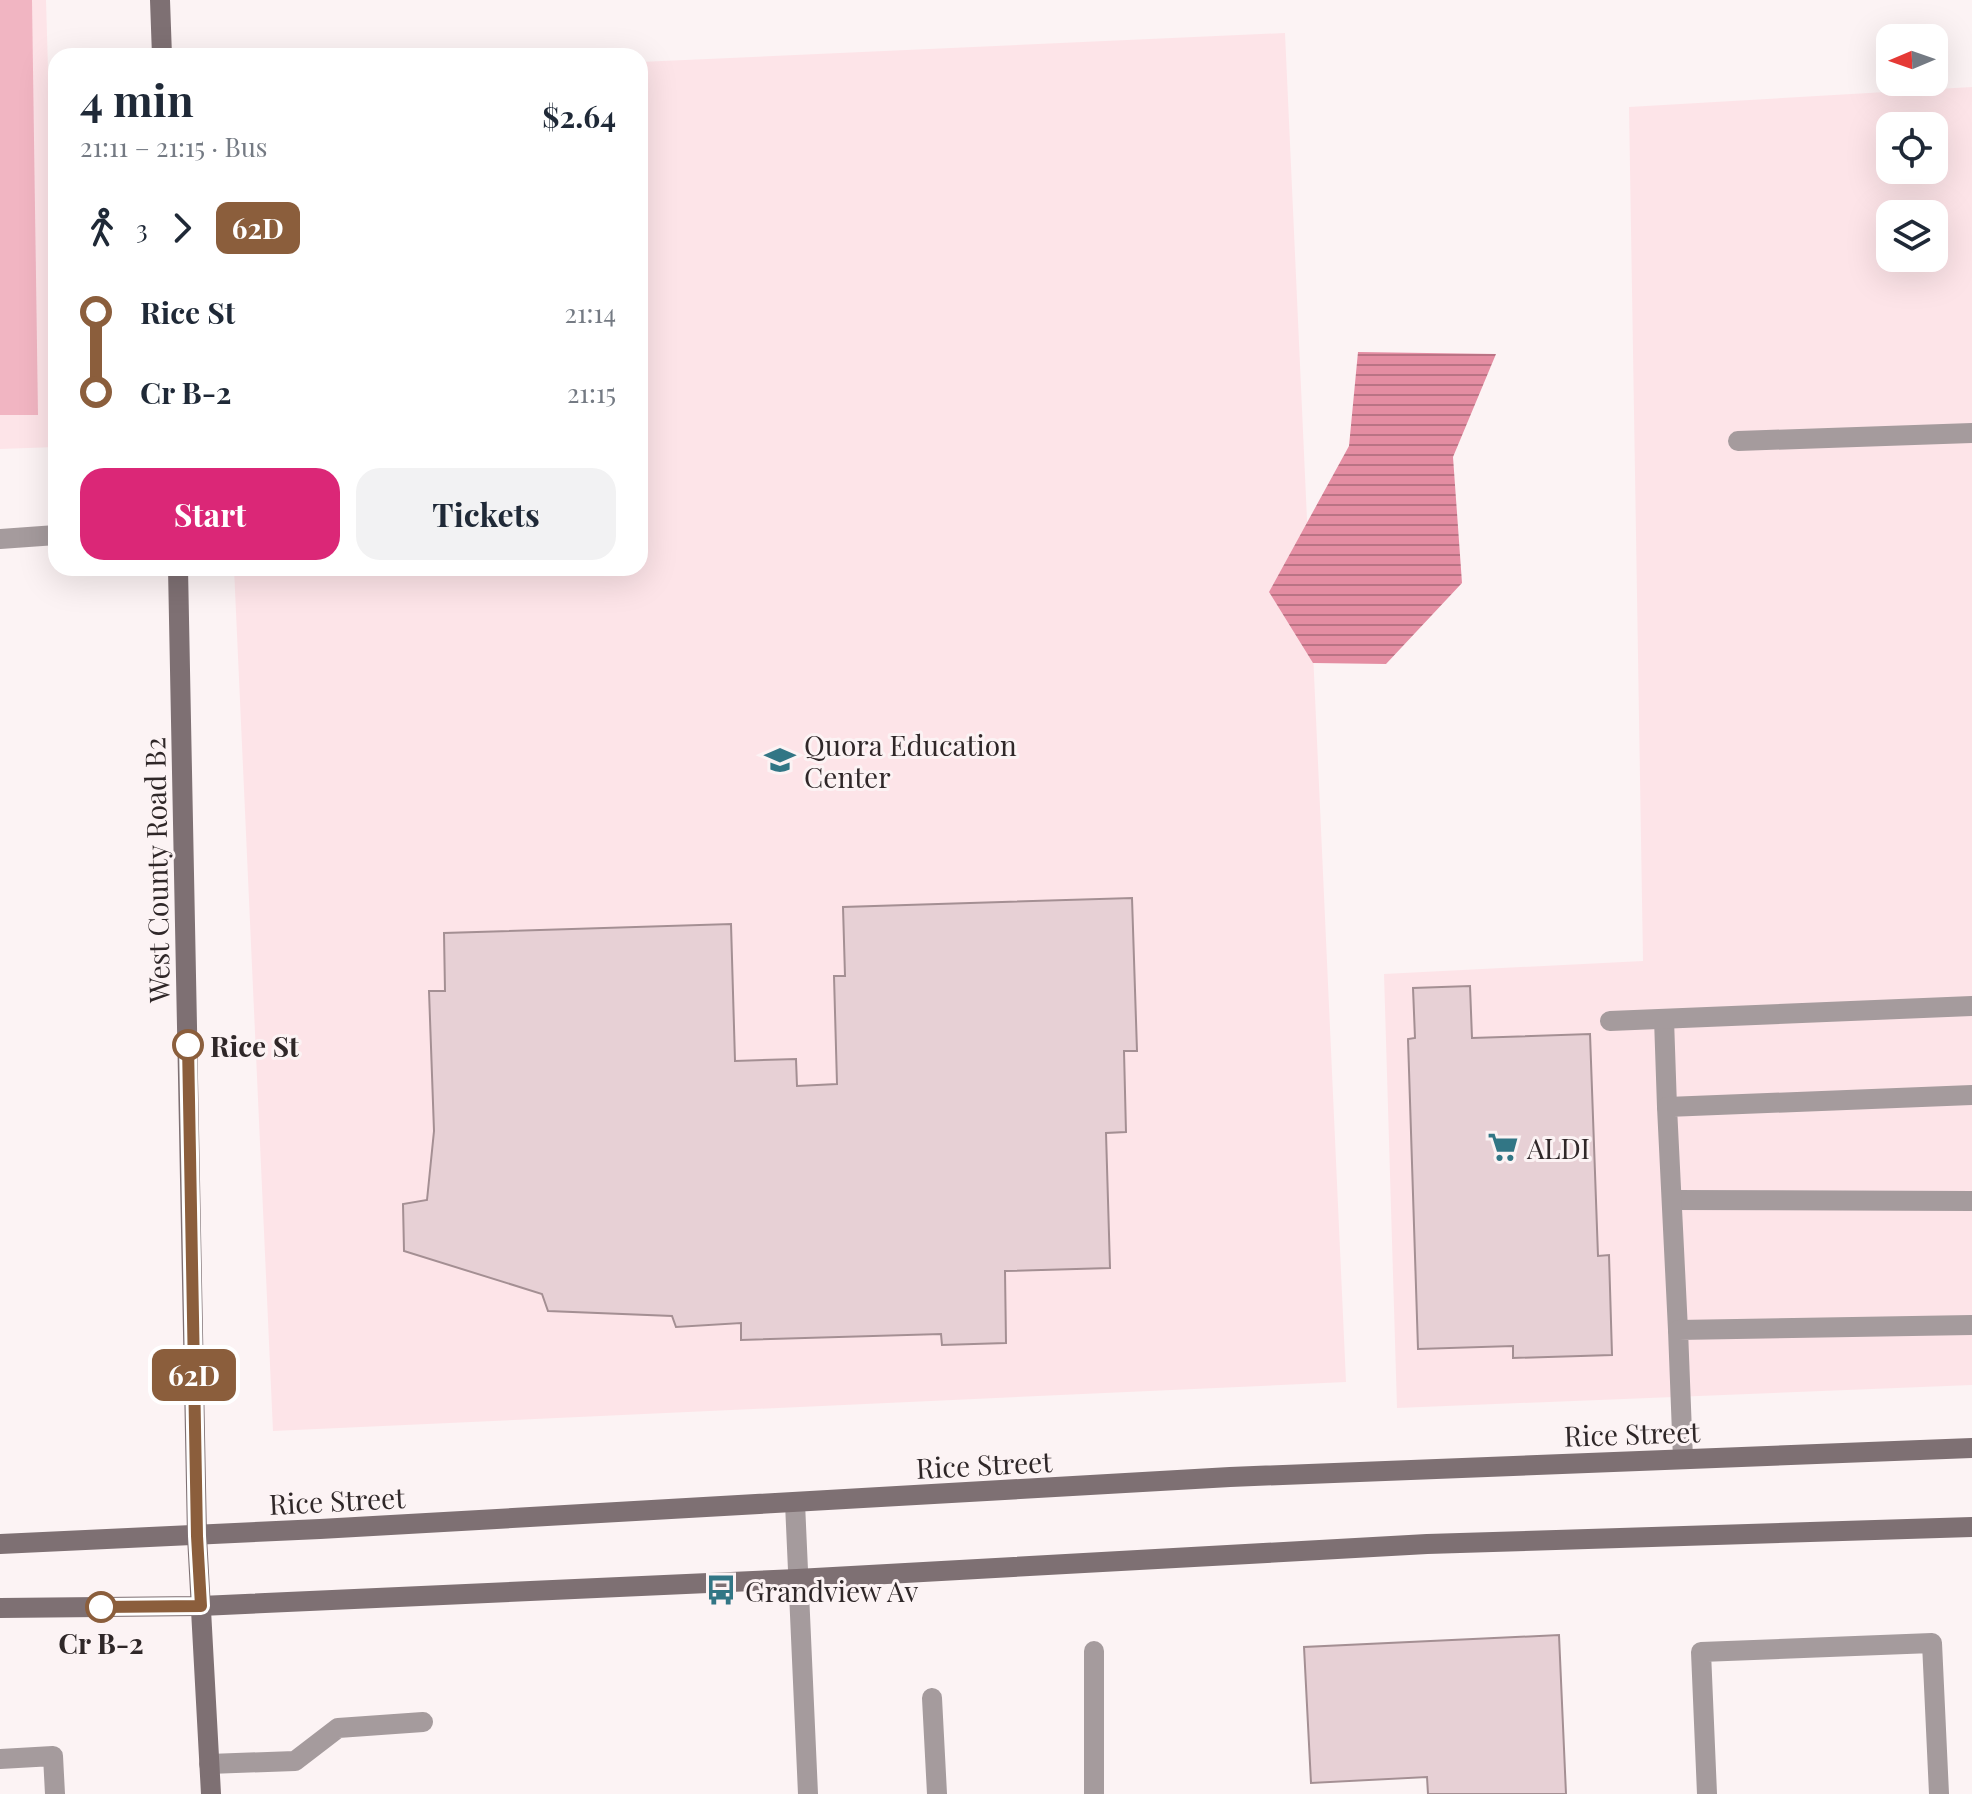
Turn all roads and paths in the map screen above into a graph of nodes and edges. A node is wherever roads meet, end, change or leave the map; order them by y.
1 (160, 0) edge
2 (162, 48) edge
3 (1972, 433) edge
4 (1738, 441) dead end
5 (48, 536) edge
6 (0, 539) edge
7 (178, 576) edge
8 (1972, 1006) edge
9 (1664, 1019) junction
10 (1610, 1021) dead end
11 (1972, 1095) edge
12 (1667, 1107) junction
13 (1672, 1200) junction
14 (1972, 1201) edge
15 (1972, 1325) edge
16 (1678, 1330) junction
17 (1972, 1448) edge
18 (1683, 1459) junction
19 (795, 1503) junction
20 (1972, 1527) edge
21 (197, 1536) junction
22 (0, 1544) edge
23 (797, 1579) junction
24 (201, 1606) junction
25 (0, 1608) edge
26 (1094, 1651) dead end
27 (932, 1698) dead end
28 (423, 1722) dead end
29 (0, 1759) edge
30 (209, 1764) junction
31 (55, 1794) edge
32 (211, 1794) edge
33 (808, 1794) edge
34 (937, 1794) edge
35 (1094, 1794) edge
36 (1707, 1794) edge
37 (1939, 1794) edge

1 - 2 main road
3 - 4 street
5 - 6 street
7 - 21 main road, West County Road B2
8 - 9 street
9 - 10 street
9 - 12 street
11 - 12 street
12 - 13 street
13 - 14 street
13 - 16 street
15 - 16 street
16 - 18 street
17 - 18 main road, Rice Street
18 - 19 main road, Rice Street
19 - 21 main road, Rice Street
19 - 23 street
20 - 23 main road
21 - 22 main road, Rice Street
21 - 24 main road, West County Road B2
23 - 24 main road
23 - 33 street
24 - 25 main road
24 - 30 main road, West County Road B2
26 - 35 street
27 - 34 street
28 - 30 street
29 - 31 street
30 - 32 main road, West County Road B2
36 - 37 street

